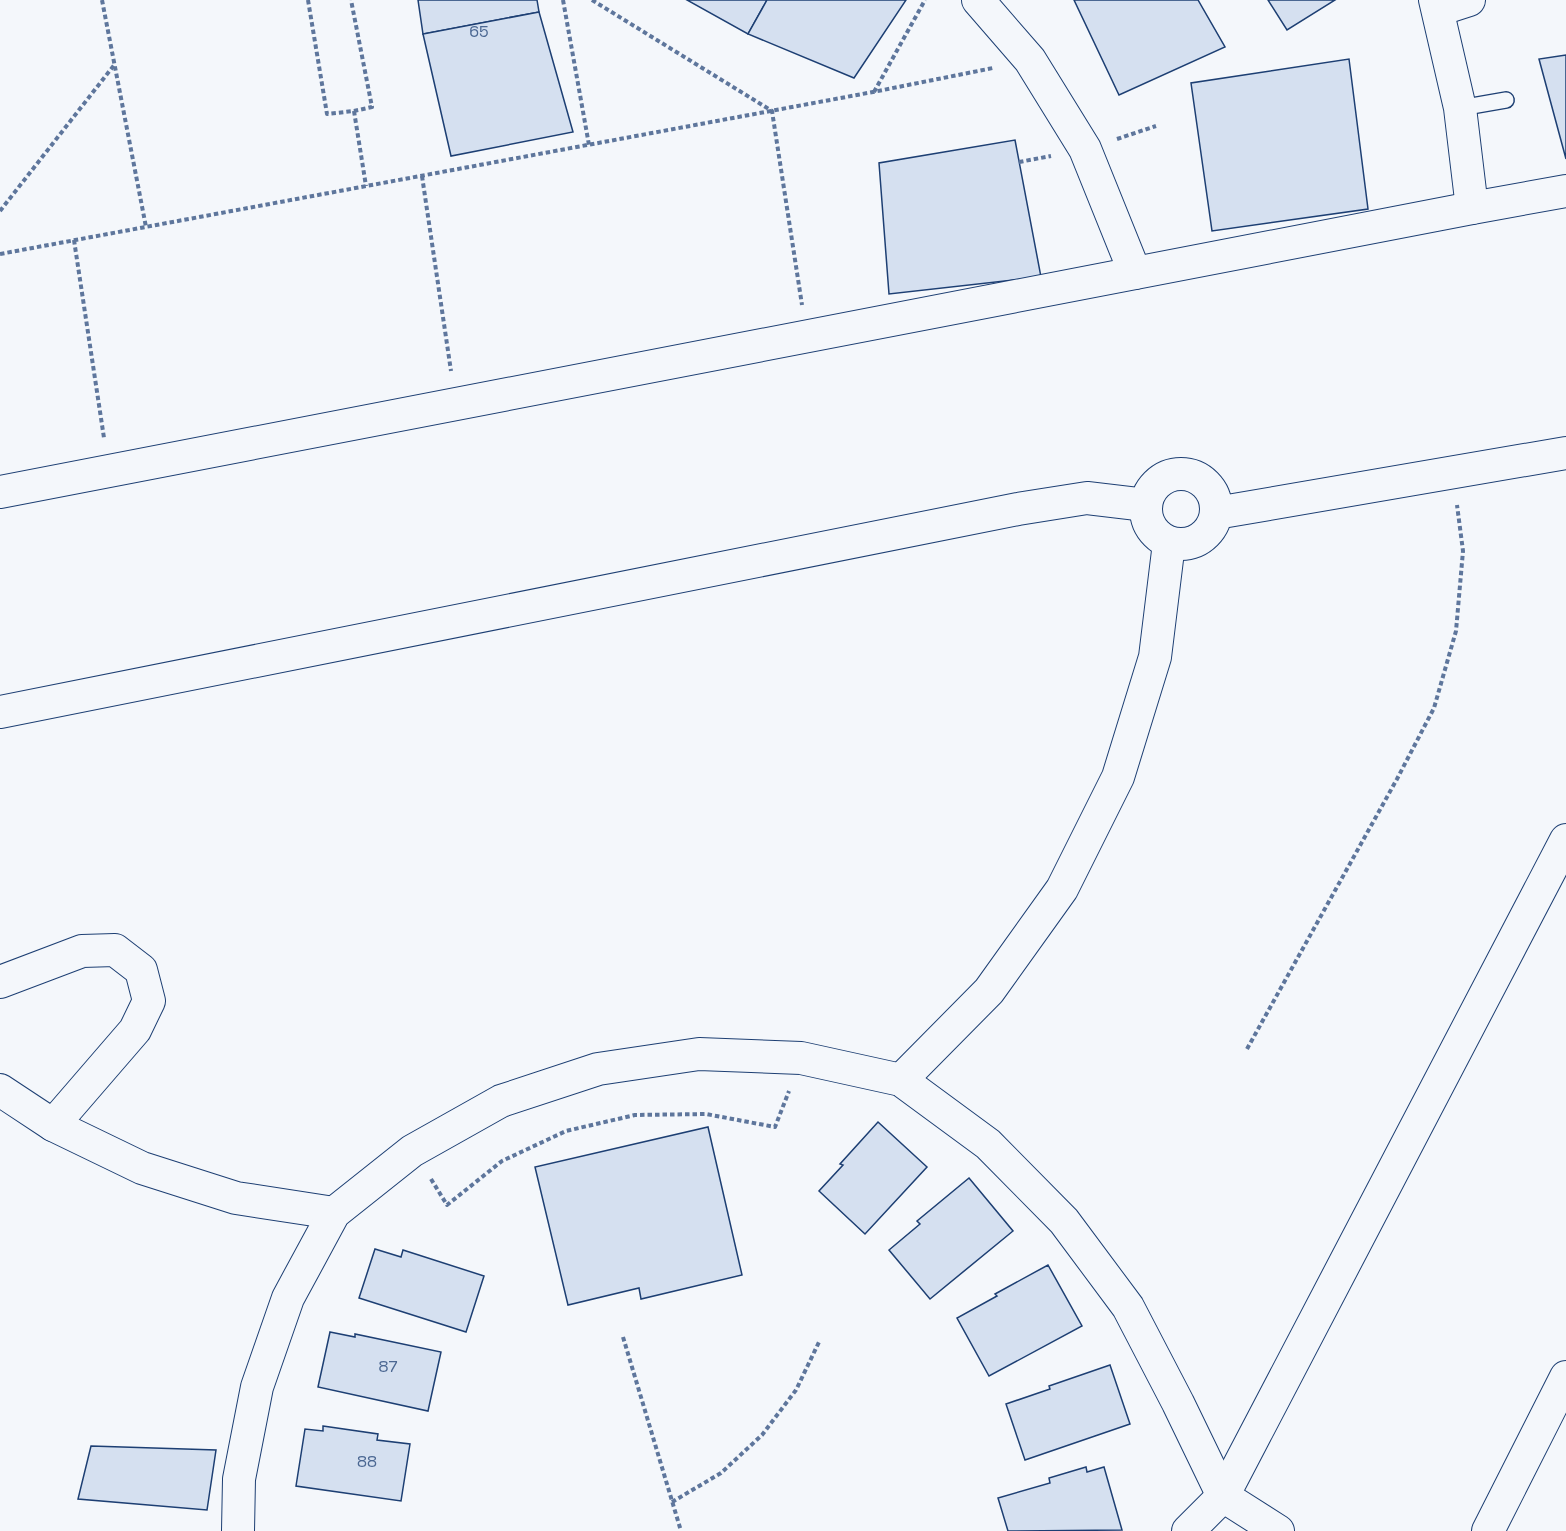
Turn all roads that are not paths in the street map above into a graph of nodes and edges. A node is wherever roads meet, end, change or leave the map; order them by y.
1 (978, 0) edge
2 (1469, 0) edge
3 (1436, 5) edge
4 (1506, 100) dead end
5 (1460, 108) junction
6 (1566, 191) edge
7 (1472, 208) junction
8 (1135, 273) junction
9 (1566, 453) edge
10 (0, 492) edge
11 (1146, 505) junction
12 (1216, 513) junction
13 (1169, 543) junction
14 (0, 712) edge
15 (1566, 840) edge
16 (0, 982) edge
17 (901, 1080) junction
18 (0, 1090) edge
19 (53, 1125) junction
20 (334, 1213) junction
21 (1566, 1377) edge
22 (1223, 1496) junction
23 (238, 1531) edge
24 (1188, 1531) edge
25 (1278, 1531) edge
26 (1488, 1531) edge

1 - 8 street
2 - 3 street
3 - 5 street
4 - 5 lane
5 - 7 street
6 - 7 street
7 - 8 street
8 - 10 street
9 - 12 street
11 - 12 street
11 - 13 street
11 - 14 street
12 - 13 street
13 - 17 street
15 - 22 street
16 - 19 street
17 - 20 street
17 - 22 street
18 - 19 street
19 - 20 street
20 - 23 street
21 - 26 street
22 - 24 street
22 - 25 street

